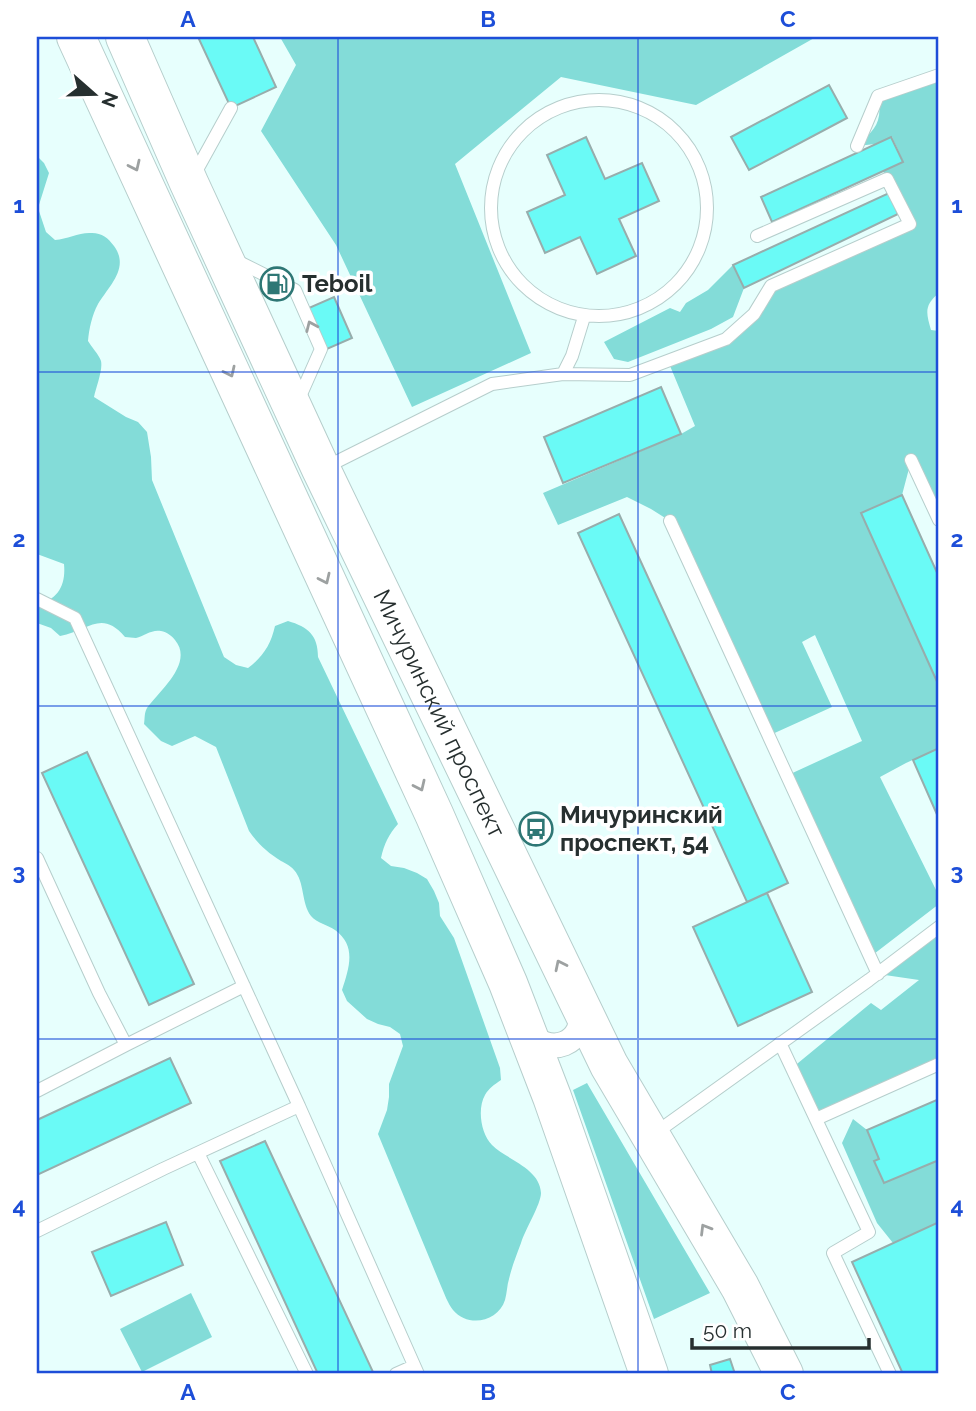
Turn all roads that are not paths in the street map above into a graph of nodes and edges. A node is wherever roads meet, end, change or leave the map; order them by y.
1 (76, 37) edge
2 (125, 37) edge
3 (939, 75) edge
4 (232, 108) dead end
5 (857, 146) dead end
6 (189, 183) junction
7 (757, 236) dead end
8 (222, 254) junction
9 (584, 317) junction
10 (563, 374) junction
11 (294, 411) junction
12 (911, 460) dead end
13 (321, 469) junction
14 (939, 520) edge
15 (670, 521) dead end
16 (37, 599) edge
17 (37, 858) edge
18 (939, 927) edge
19 (877, 974) junction
20 (244, 986) junction
21 (580, 1006) junction
22 (526, 1028) junction
23 (780, 1043) junction
24 (126, 1045) junction
25 (939, 1064) edge
26 (37, 1091) edge
27 (299, 1106) junction
28 (816, 1119) junction
29 (651, 1136) junction
30 (198, 1153) junction
31 (37, 1231) edge
32 (416, 1370) edge
33 (307, 1374) edge
34 (396, 1374) edge
35 (649, 1374) edge
36 (784, 1374) edge
37 (890, 1374) edge

1 -> 22 main road, Мичуринский проспект
2 - 6 main road, Мичуринский проспект
3 - 5 lane
4 - 6 lane
6 - 8 main road, Мичуринский проспект
7 - 10 lane
8 - 11 main road, Мичуринский проспект
11 -> 8 lane
9 - 9 lane
9 - 10 lane
10 - 13 lane
11 - 13 main road, Мичуринский проспект
12 - 14 lane
21 -> 13 main road, Мичуринский проспект
15 - 19 lane
16 - 20 lane
17 - 24 lane
18 - 19 lane
19 - 23 lane
20 - 24 lane
20 - 27 lane
21 - 22 street
21 - 29 main road, Мичуринский проспект
22 - 35 main road, Мичуринский проспект
23 - 28 lane
23 - 29 lane
24 - 26 lane
25 - 28 lane
27 - 30 lane
27 - 32 lane
28 - 37 lane
36 -> 29 main road, Мичуринский проспект
30 - 31 lane
30 - 33 lane
32 - 34 lane

